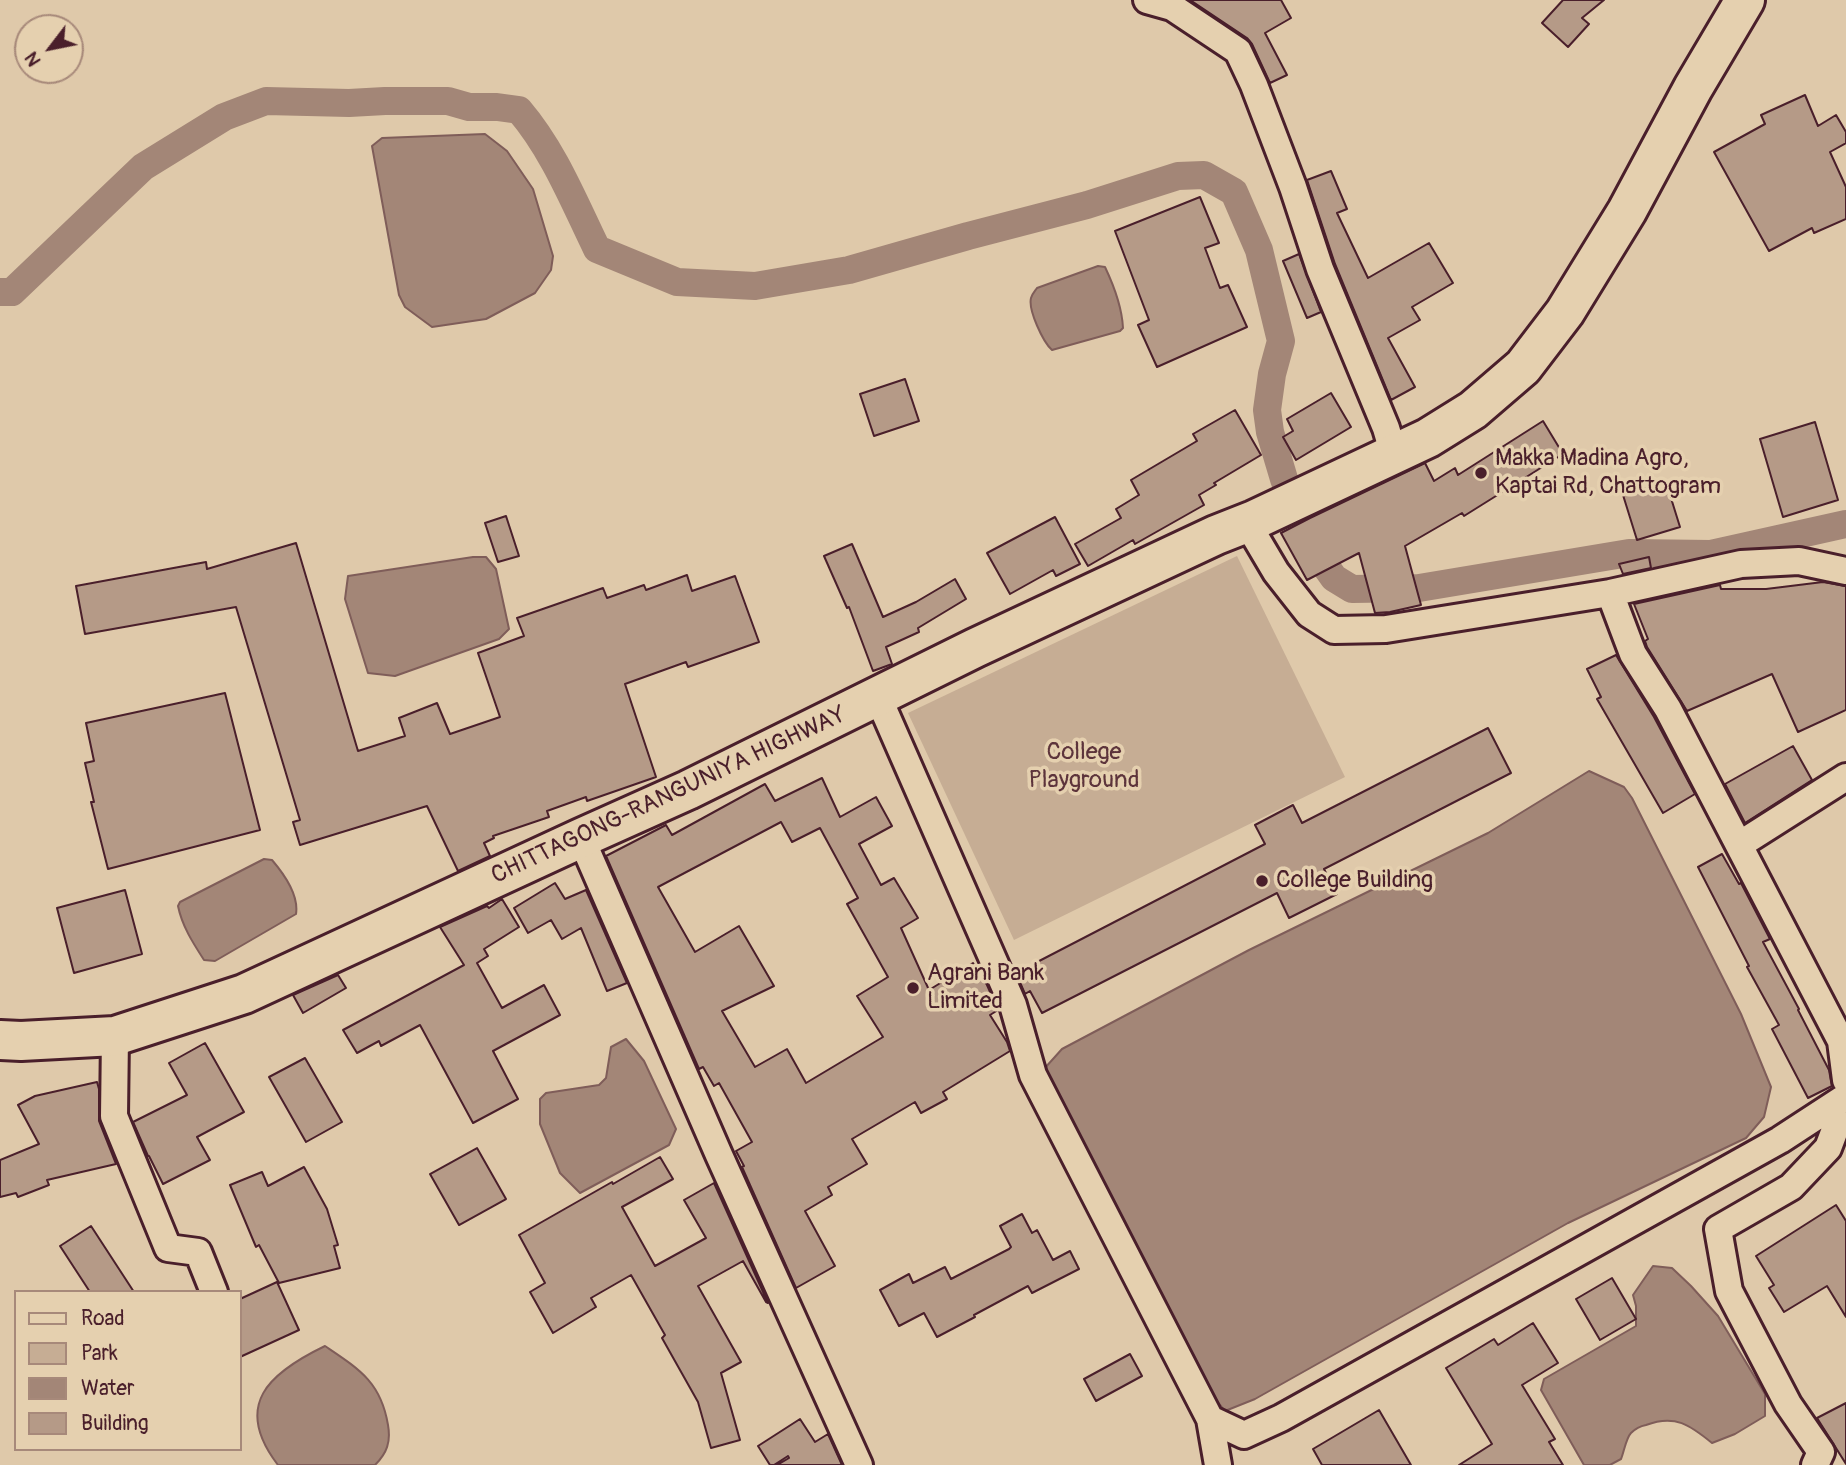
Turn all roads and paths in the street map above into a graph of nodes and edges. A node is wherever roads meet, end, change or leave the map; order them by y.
1 (1147, 0) edge
2 (1745, 0) edge
3 (1394, 455) junction
4 (1250, 522) junction
5 (1846, 571) edge
6 (1609, 593) junction
7 (878, 697) junction
8 (1846, 777) edge
9 (581, 838) junction
10 (1739, 845) junction
11 (115, 1036) junction
12 (0, 1040) edge
13 (1846, 1080) edge
14 (1846, 1099) edge
15 (214, 1290) edge
16 (1210, 1419) junction
17 (859, 1465) edge
18 (1218, 1465) edge
19 (1815, 1465) edge

1 - 3 street
2 - 3 main road, CHITTAGONG-RANGUNIYA HIGHWAY
3 - 4 main road, CHITTAGONG-RANGUNIYA HIGHWAY
4 - 6 street
4 - 7 main road, CHITTAGONG-RANGUNIYA HIGHWAY
5 - 6 street
6 - 10 street
7 - 9 main road, CHITTAGONG-RANGUNIYA HIGHWAY
7 - 16 street
8 - 10 street
9 - 11 main road, CHITTAGONG-RANGUNIYA HIGHWAY
9 - 17 street
10 - 13 street
11 - 12 main road, CHITTAGONG-RANGUNIYA HIGHWAY
11 - 15 street
14 - 16 street
14 - 19 street
16 - 18 street

